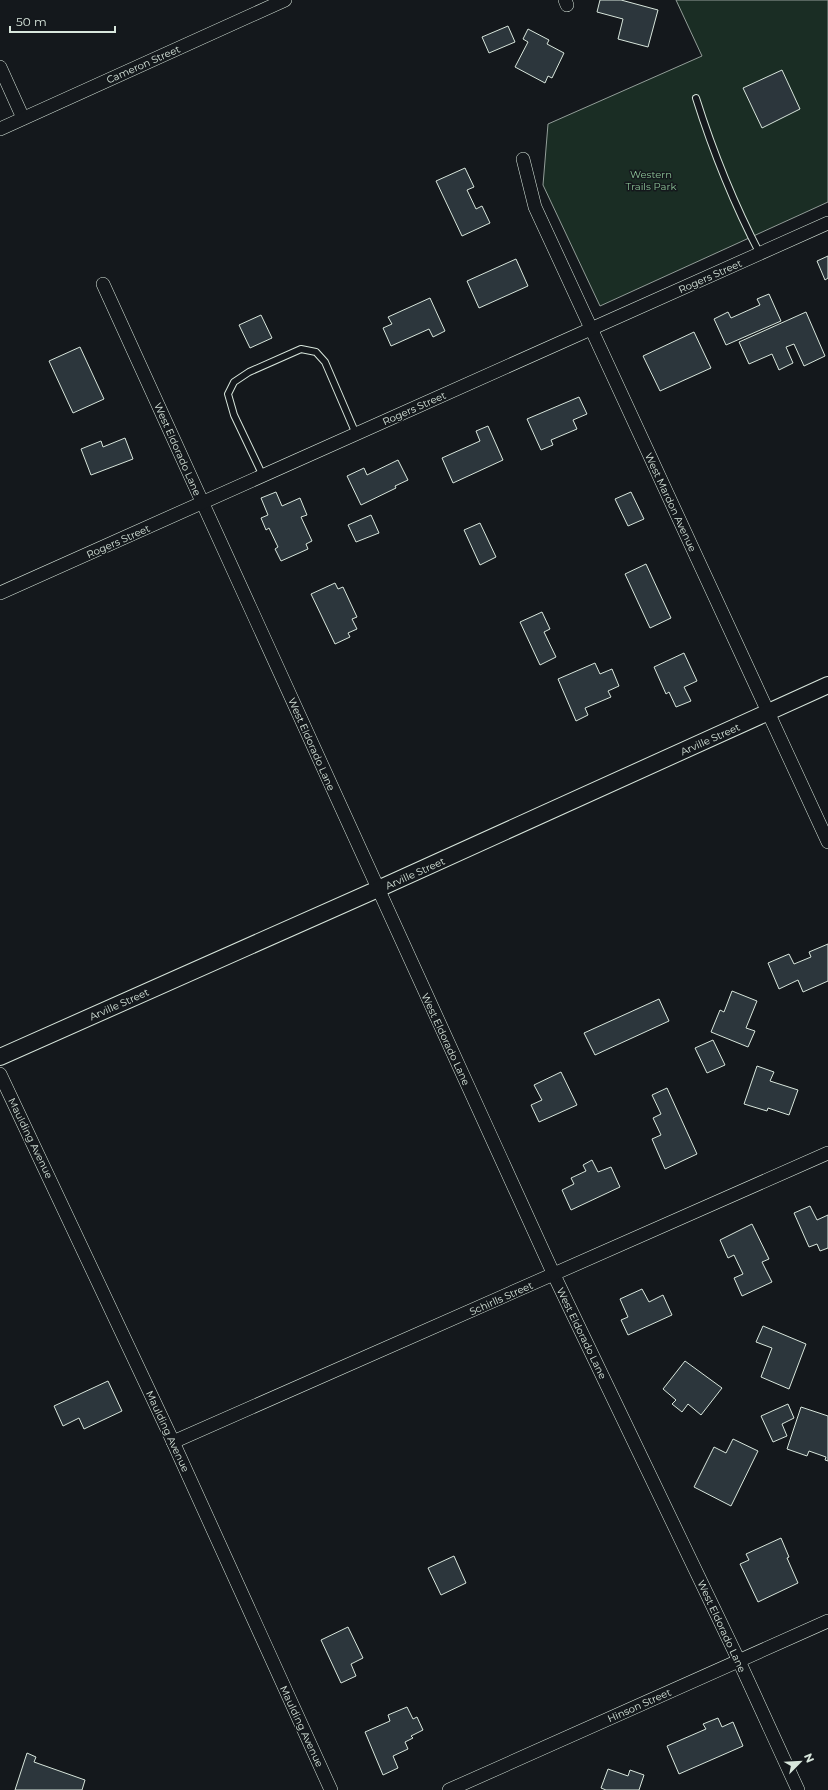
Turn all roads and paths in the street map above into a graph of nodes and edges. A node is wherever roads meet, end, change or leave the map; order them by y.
1 (285, 0) edge
2 (0, 67) edge
3 (696, 98) dead end
4 (23, 118) junction
5 (0, 129) edge
6 (523, 159) dead end
7 (828, 223) edge
8 (760, 254) junction
9 (103, 284) dead end
10 (591, 329) junction
11 (356, 434) junction
12 (263, 476) junction
13 (203, 504) junction
14 (0, 593) edge
15 (828, 686) edge
16 (769, 712) junction
17 (828, 842) edge
18 (378, 889) junction
19 (0, 1057) edge
20 (0, 1074) edge
21 (828, 1153) edge
22 (554, 1275) junction
23 (173, 1442) junction
24 (828, 1621) edge
25 (739, 1661) junction
26 (331, 1790) edge
27 (449, 1790) edge
28 (798, 1790) edge

1 - 4 street, Cameron Street
2 - 4 street
3 - 8 lane
4 - 5 street, Cameron Street
6 - 10 street, West Mardon Avenue
7 - 8 street, Rogers Street
8 - 10 street, Rogers Street
9 - 13 street, West Eldorado Lane
10 - 11 street, Rogers Street
10 - 16 street, West Mardon Avenue
11 - 12 street, Rogers Street
11 - 12 lane
12 - 13 street, Rogers Street
13 - 14 street, Rogers Street
13 - 18 street, West Eldorado Lane
15 - 16 street, Arville Street
16 - 17 street, West Mardon Avenue
16 - 18 street, Arville Street
18 - 19 street, Arville Street
18 - 22 street, West Eldorado Lane
20 - 23 street, Maulding Avenue
21 - 22 street, Schirlls Street
22 - 23 street, Schirlls Street
22 - 25 street, West Eldorado Lane
23 - 26 street, Maulding Avenue
24 - 25 street, Hinson Street
25 - 27 street, Hinson Street
25 - 28 street, West Eldorado Lane

